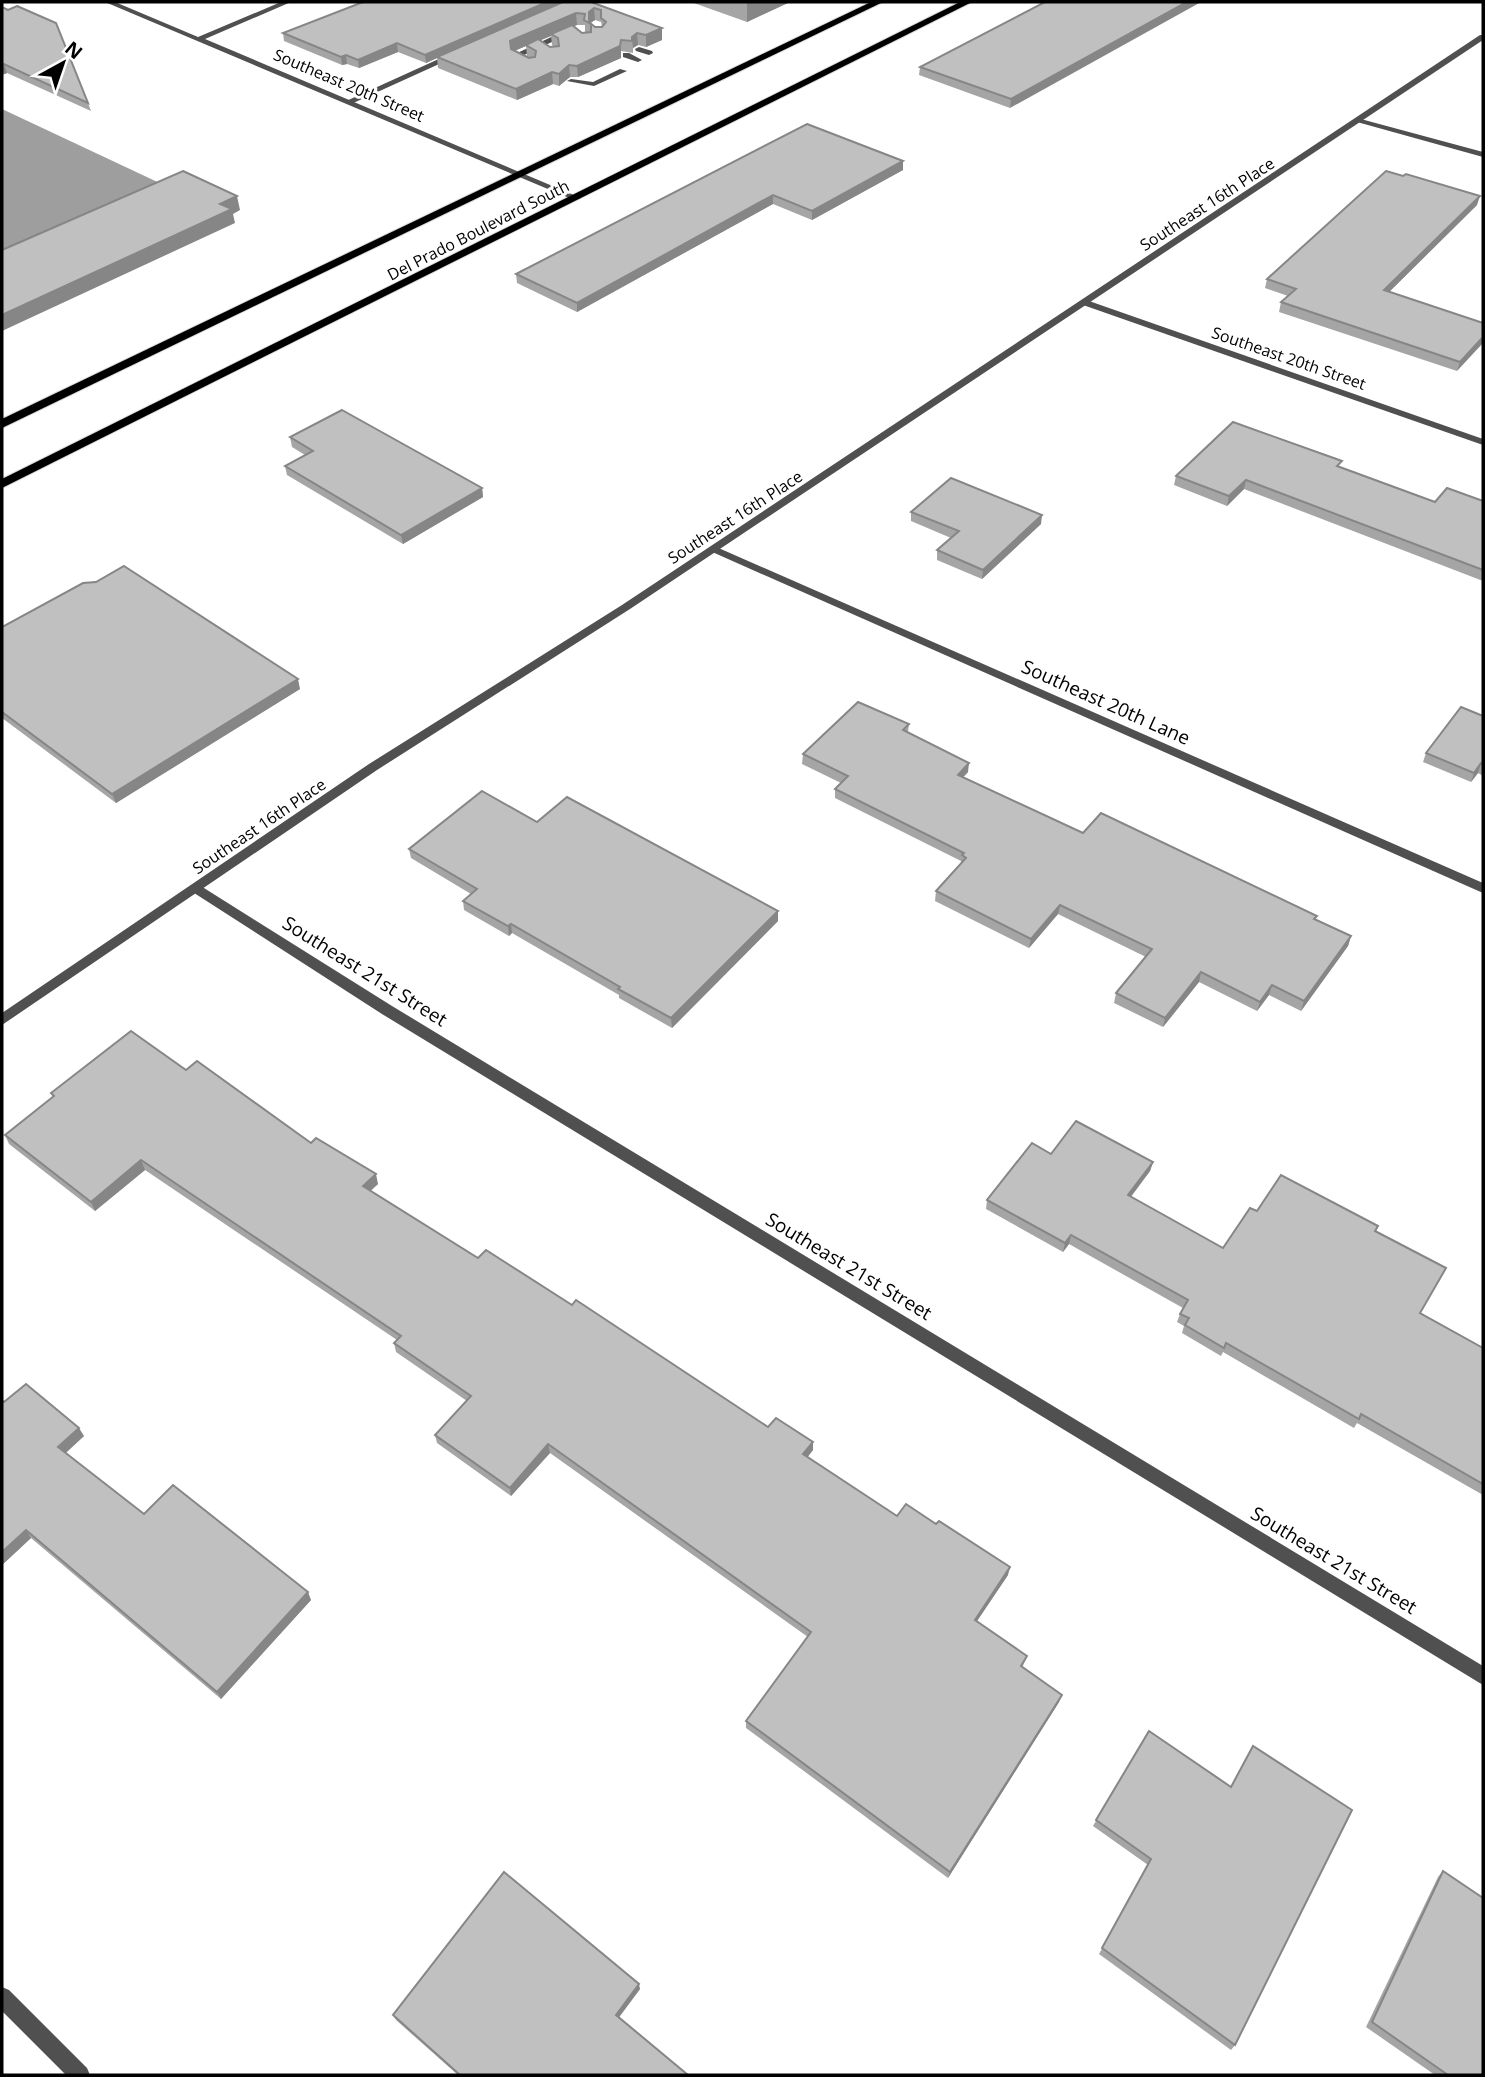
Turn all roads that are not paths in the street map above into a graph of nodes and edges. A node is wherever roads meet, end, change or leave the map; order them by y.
1 (109, 2) edge
2 (287, 2) edge
3 (878, 2) edge
4 (967, 2) edge
5 (575, 30) edge
6 (1483, 37) edge
7 (199, 39) junction
8 (543, 43) junction
9 (639, 49) edge
10 (466, 50) edge
11 (549, 52) edge
12 (649, 53) edge
13 (626, 55) edge
14 (638, 60) dead end
15 (614, 61) edge
16 (531, 65) edge
17 (594, 70) edge
18 (623, 72) junction
19 (571, 80) edge
20 (348, 102) junction
21 (1360, 120) junction
22 (1483, 155) edge
23 (520, 174) junction
24 (577, 198) junction
25 (1086, 303) junction
26 (2, 424) edge
27 (1483, 442) edge
28 (2, 484) edge
29 (714, 549) junction
30 (195, 888) junction
31 (1483, 888) edge
32 (2, 1020) edge
33 (1483, 1676) edge
34 (2, 1997) edge
35 (80, 2075) edge

1 - 7 street, Southeast 20th Street
2 - 7 street
3 - 23 main road, Del Prado Boulevard South
4 - 24 main road, Del Prado Boulevard South
5 - 8 street
6 - 21 street, Southeast 16th Place
7 - 20 street, Southeast 20th Street
8 - 11 street
8 - 16 street
9 - 12 street
10 - 20 street
13 - 14 street
15 - 18 street
17 - 18 street
18 - 19 street
20 - 23 street, Southeast 20th Street
21 - 22 street
21 - 25 street, Southeast 16th Place
23 - 24 street, Southeast 20th Street
23 - 26 main road, Del Prado Boulevard South
24 - 28 main road, Del Prado Boulevard South
25 - 27 street, Southeast 20th Street
25 - 29 street, Southeast 16th Place
29 - 30 street, Southeast 16th Place
29 - 31 street, Southeast 20th Lane
30 - 32 street, Southeast 16th Place
30 - 33 street, Southeast 21st Street
34 - 35 street

